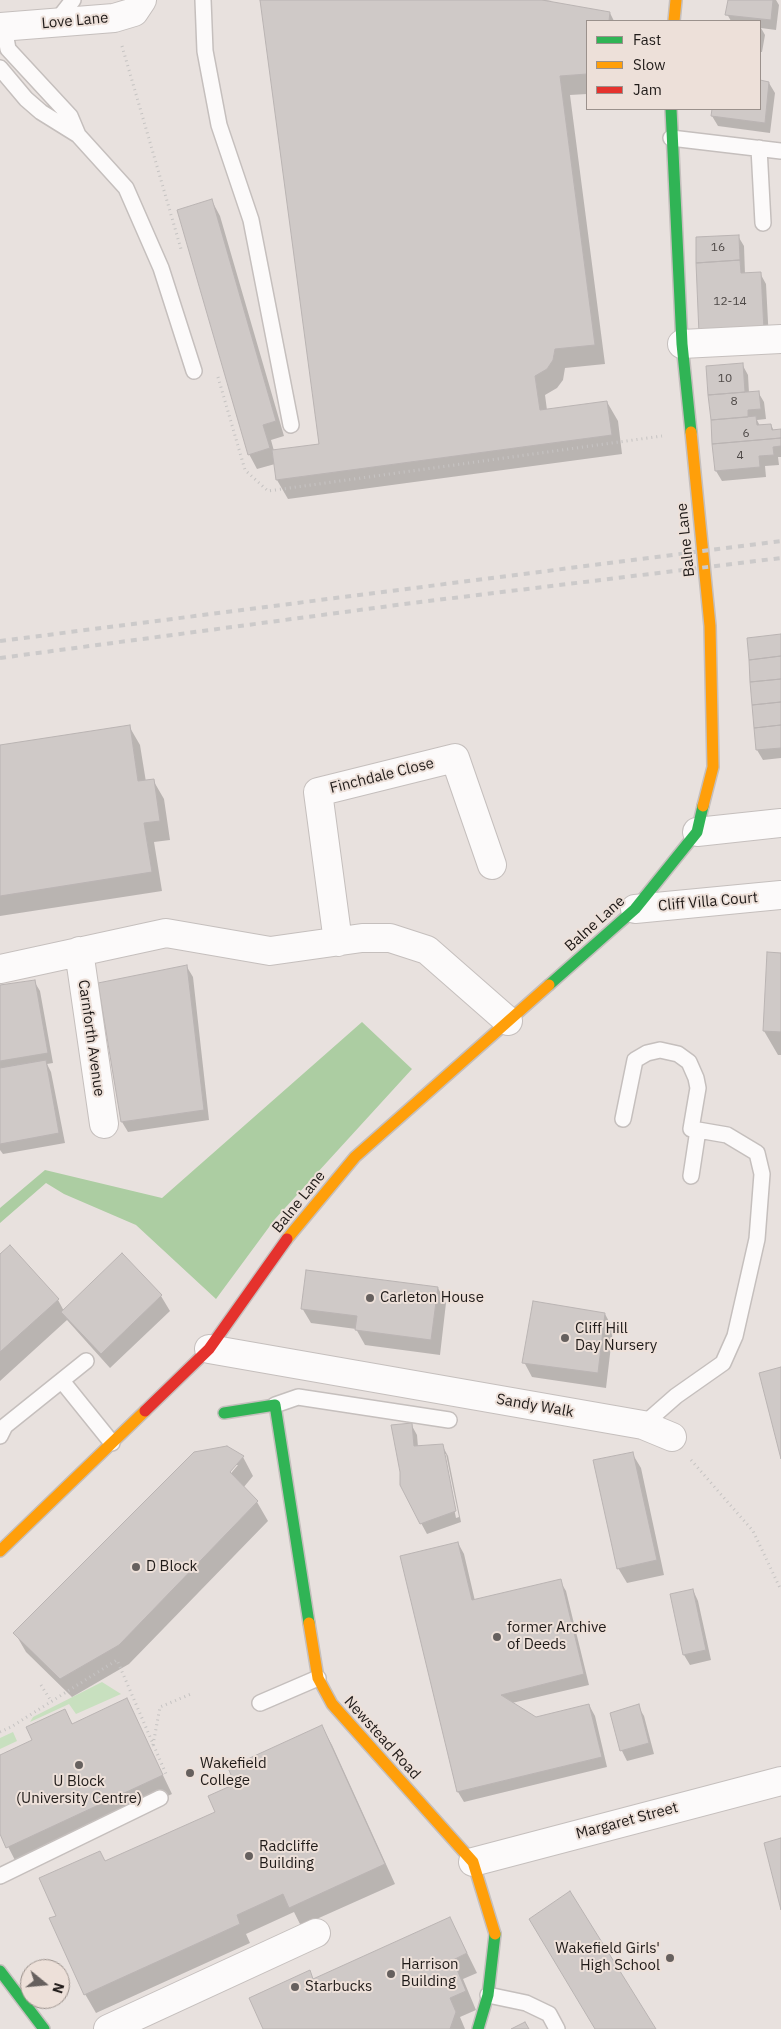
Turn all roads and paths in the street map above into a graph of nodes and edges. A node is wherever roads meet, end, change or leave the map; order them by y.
1 (73, 0) edge
2 (142, 0) edge
3 (203, 0) edge
4 (676, 0) edge
5 (114, 18) junction
6 (674, 20) edge
7 (55, 23) junction
8 (2, 27) edge
9 (0, 68) edge
10 (671, 110) edge
11 (78, 136) junction
12 (671, 138) junction
13 (759, 148) junction
14 (781, 151) edge
15 (763, 223) dead end
16 (182, 254) dead end
17 (781, 339) edge
18 (682, 344) junction
19 (194, 371) dead end
20 (217, 376) dead end
21 (291, 426) dead end
22 (690, 433) junction
23 (781, 823) edge
24 (697, 832) junction
25 (492, 864) dead end
26 (781, 895) edge
27 (636, 908) junction
28 (338, 942) junction
29 (79, 952) junction
30 (0, 969) edge
31 (508, 1021) junction
32 (623, 1119) dead end
33 (104, 1124) dead end
34 (691, 1129) dead end
35 (691, 1176) dead end
36 (209, 1349) junction
37 (86, 1361) dead end
38 (62, 1381) junction
39 (275, 1405) junction
40 (224, 1414) dead end
41 (449, 1420) dead end
42 (643, 1425) junction
43 (0, 1436) edge
44 (672, 1437) joint
45 (112, 1443) junction
46 (0, 1551) edge
47 (781, 1590) edge
48 (318, 1678) junction
49 (40, 1685) dead end
50 (191, 1694) dead end
51 (52, 1701) junction
52 (260, 1703) dead end
53 (0, 1732) edge
54 (153, 1745) junction
55 (781, 1781) edge
56 (160, 1798) joint
57 (473, 1862) junction
58 (0, 1876) edge
59 (316, 1933) dead end
60 (0, 1971) edge
61 (488, 1995) junction
62 (44, 2029) edge
63 (108, 2029) edge
64 (478, 2029) edge
65 (557, 2029) edge

1 - 7 lane
2 - 5 street, Love Lane
3 - 21 lane
4 - 6 street
5 - 7 street, Love Lane
5 - 16 path
7 - 8 street, Love Lane
8 - 11 lane
9 - 11 lane
10 - 12 street, Balne Lane
11 - 19 lane
12 - 13 lane
12 - 18 street, Balne Lane
13 - 14 lane
13 - 15 lane
17 - 18 street
18 - 22 street, Balne Lane
20 - 22 path
22 - 24 street, Balne Lane
23 - 24 street
24 - 27 street, Balne Lane
25 - 28 street, Finchdale Close
26 - 27 street, Cliff Villa Court
27 - 31 street, Balne Lane
28 - 29 street
28 - 31 street
29 - 30 street
29 - 33 street, Carnforth Avenue
31 - 36 street, Balne Lane
32 - 34 lane
35 - 42 lane
36 - 42 street, Sandy Walk
36 - 45 street, Balne Lane
37 - 38 lane
38 - 43 lane
38 - 45 lane
39 - 40 street
39 - 41 lane
39 - 48 street, Newstead Road
42 - 44 street, Sandy Walk
44 - 47 path
45 - 46 street, Balne Lane
48 - 52 lane
48 - 57 street, Newstead Road
49 - 51 path
50 - 54 path
51 - 53 path
51 - 54 path
54 - 56 path
55 - 57 street, Margaret Street
56 - 58 lane
57 - 61 street, Newstead Road
59 - 63 street
60 - 62 street
61 - 64 street, Newstead Road
61 - 65 lane

